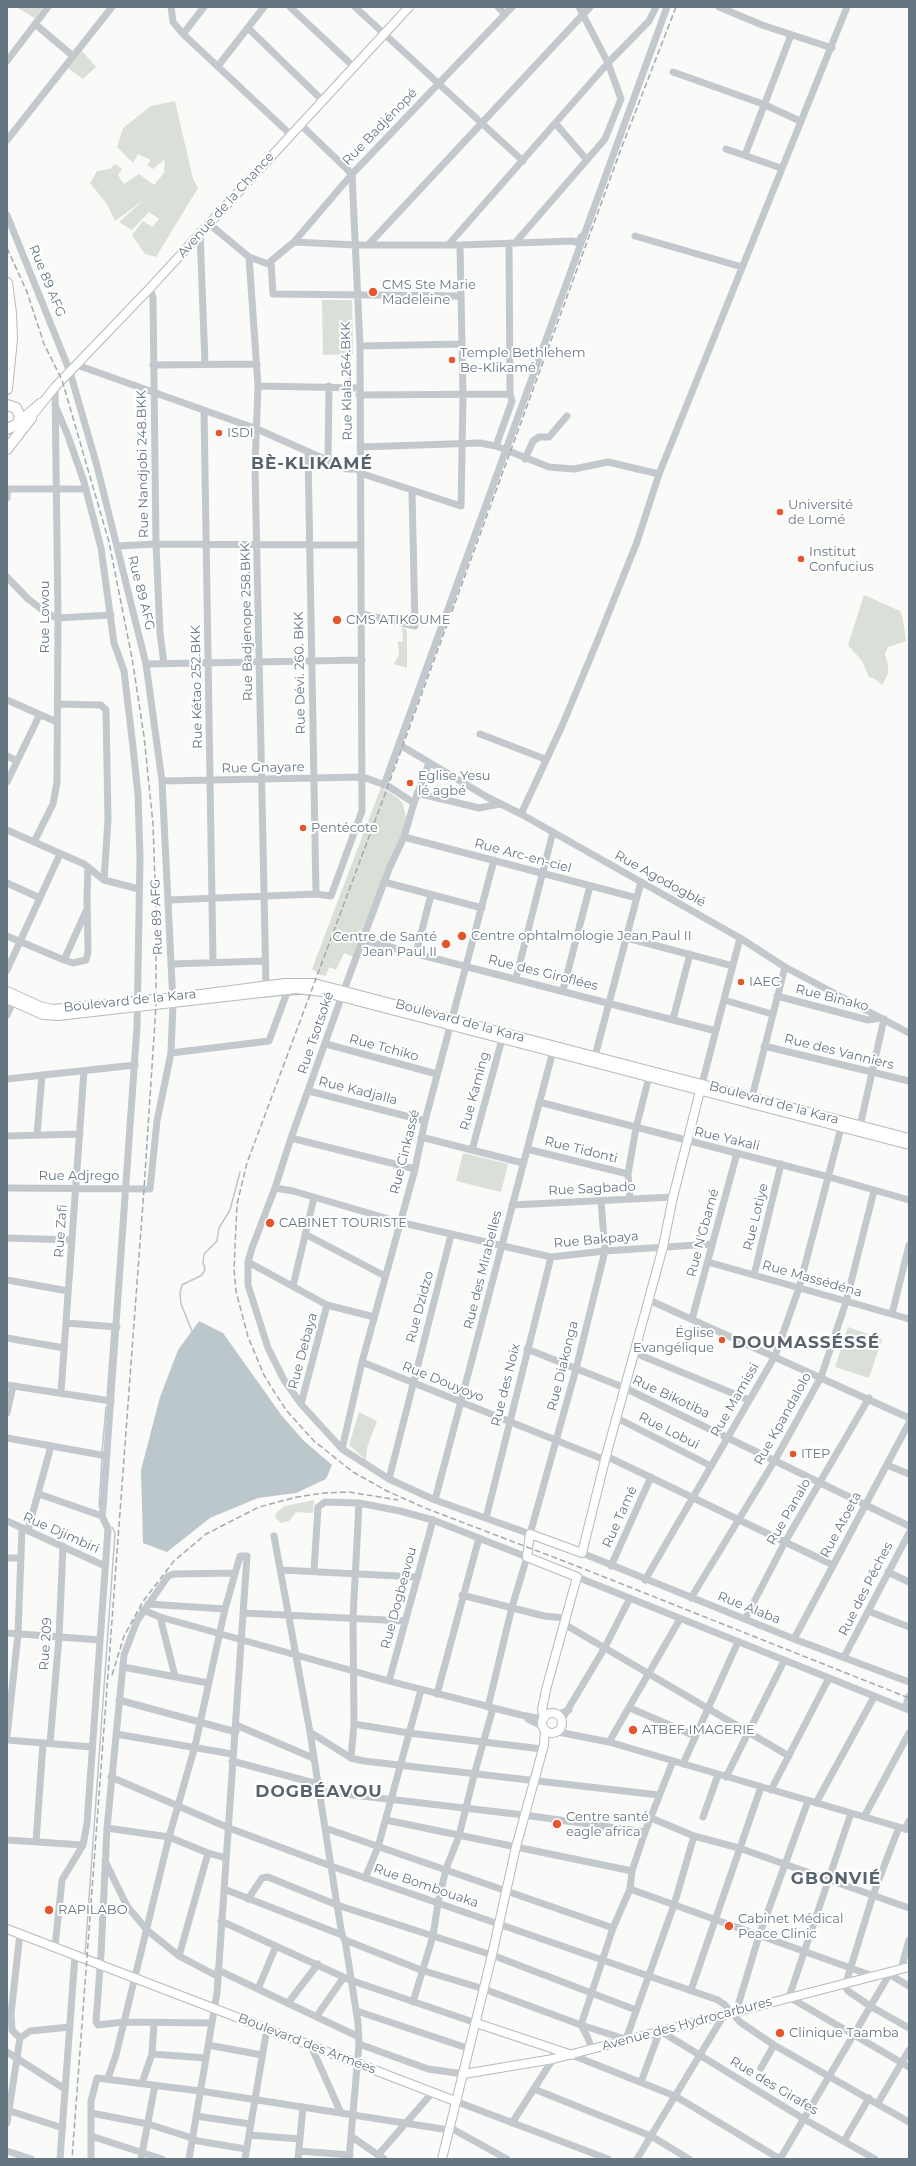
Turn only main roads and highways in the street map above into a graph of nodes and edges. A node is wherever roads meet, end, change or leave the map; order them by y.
1 (409, 7) edge
2 (7, 283) edge
3 (7, 389) edge
4 (43, 403) junction
5 (7, 405) edge
6 (31, 418) junction
7 (12, 428) edge
8 (7, 449) edge
9 (305, 986) junction
10 (7, 991) edge
11 (173, 997) junction
12 (12, 999) edge
13 (452, 1020) junction
14 (554, 1049) junction
15 (701, 1087) junction
16 (909, 1138) edge
17 (909, 1145) edge
18 (544, 1700) junction
19 (558, 1718) junction
20 (548, 1726) junction
21 (7, 1929) edge
22 (905, 1968) edge
23 (476, 2023) junction
24 (572, 2055) junction
25 (464, 2074) junction
26 (455, 2101) junction
27 (442, 2159) edge

1 - 4 main road, Avenue de la Chance
2 - 3 highway
4 - 6 main road, Avenue de la Chance
4 - 7 main road, Avenue de la Chance
5 - 7 highway
6 - 7 main road, Avenue de la Chance
6 - 8 highway
9 - 11 main road, Boulevard de la Kara
9 - 11 main road, Boulevard de la Kara
9 - 13 main road, Boulevard de la Kara
10 - 12 main road, Boulevard de la Kara
11 - 12 main road, Boulevard de la Kara
13 - 14 main road, Boulevard de la Kara
13 - 14 main road, Boulevard de la Kara
14 - 15 main road, Boulevard de la Kara
14 - 15 main road, Boulevard de la Kara
15 - 16 main road, Boulevard de la Kara
15 - 17 main road, Boulevard de la Kara
15 - 18 main road
18 - 19 main road
18 - 20 main road
19 - 20 main road
19 - 20 main road
20 - 23 main road
21 - 26 main road, Boulevard des Armées
22 - 24 main road, Avenue des Hydrocarbures
23 - 24 main road
23 - 25 main road
24 - 25 main road, Avenue des Hydrocarbures
25 - 26 main road
26 - 27 main road

